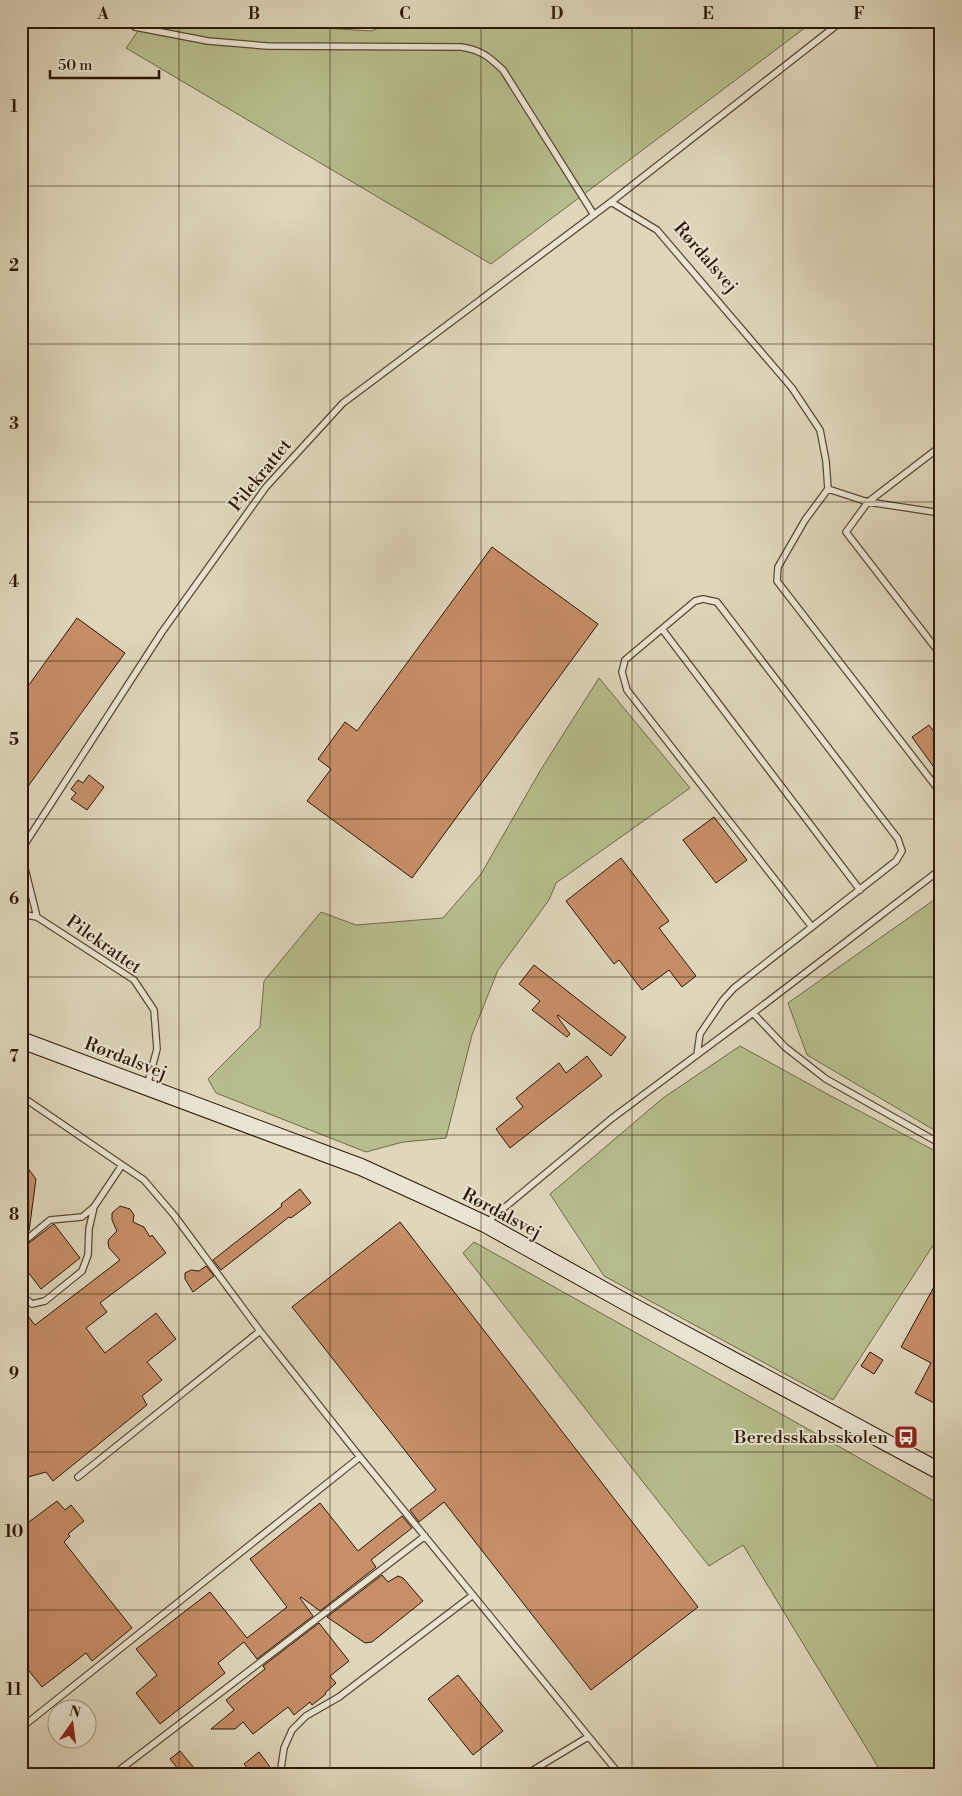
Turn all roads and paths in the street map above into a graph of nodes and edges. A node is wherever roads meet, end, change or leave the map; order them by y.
1 (842, 21) edge
2 (135, 27) dead end
3 (611, 202) junction
4 (594, 215) junction
5 (941, 446) edge
6 (828, 489) junction
7 (868, 502) junction
8 (941, 512) edge
9 (662, 629) junction
10 (941, 655) edge
11 (941, 793) edge
12 (21, 852) edge
13 (941, 869) edge
14 (860, 890) junction
15 (21, 914) edge
16 (37, 917) junction
17 (812, 927) junction
18 (753, 1013) junction
19 (21, 1040) edge
20 (697, 1055) junction
21 (147, 1088) junction
22 (21, 1096) edge
23 (941, 1144) edge
24 (122, 1165) junction
25 (94, 1207) junction
26 (485, 1224) junction
27 (21, 1244) edge
28 (21, 1295) edge
29 (260, 1331) junction
30 (360, 1457) junction
31 (941, 1472) edge
32 (78, 1477) dead end
33 (425, 1536) junction
34 (473, 1595) junction
35 (21, 1728) edge
36 (588, 1737) junction
37 (21, 1767) edge
38 (24, 1775) edge
39 (113, 1775) edge
40 (280, 1775) edge
41 (525, 1775) edge
42 (620, 1775) edge

1 - 3 lane
2 - 4 lane
3 - 4 lane, Pilekrattet
3 - 6 lane, Rørdalsvej
4 - 12 lane, Pilekrattet
5 - 7 lane
6 - 7 lane
6 - 11 lane
7 - 8 lane
7 - 10 lane
9 - 14 lane
9 - 14 lane
9 - 17 lane
12 - 16 lane, Pilekrattet
13 - 18 lane
14 - 17 lane
15 - 16 lane, Pilekrattet
16 - 21 lane, Pilekrattet
17 - 20 lane
18 - 20 lane
18 - 23 lane
19 - 21 street, Rørdalsvej
20 - 26 lane
21 - 26 street, Rørdalsvej
22 - 24 lane
24 - 25 lane
24 - 29 lane
25 - 27 lane
25 - 28 lane
26 - 31 street, Rørdalsvej
29 - 30 lane
29 - 32 lane
30 - 33 lane
30 - 35 lane
33 - 34 lane
33 - 39 lane
34 - 36 lane
34 - 40 lane
36 - 41 lane
36 - 42 lane
37 - 38 lane

